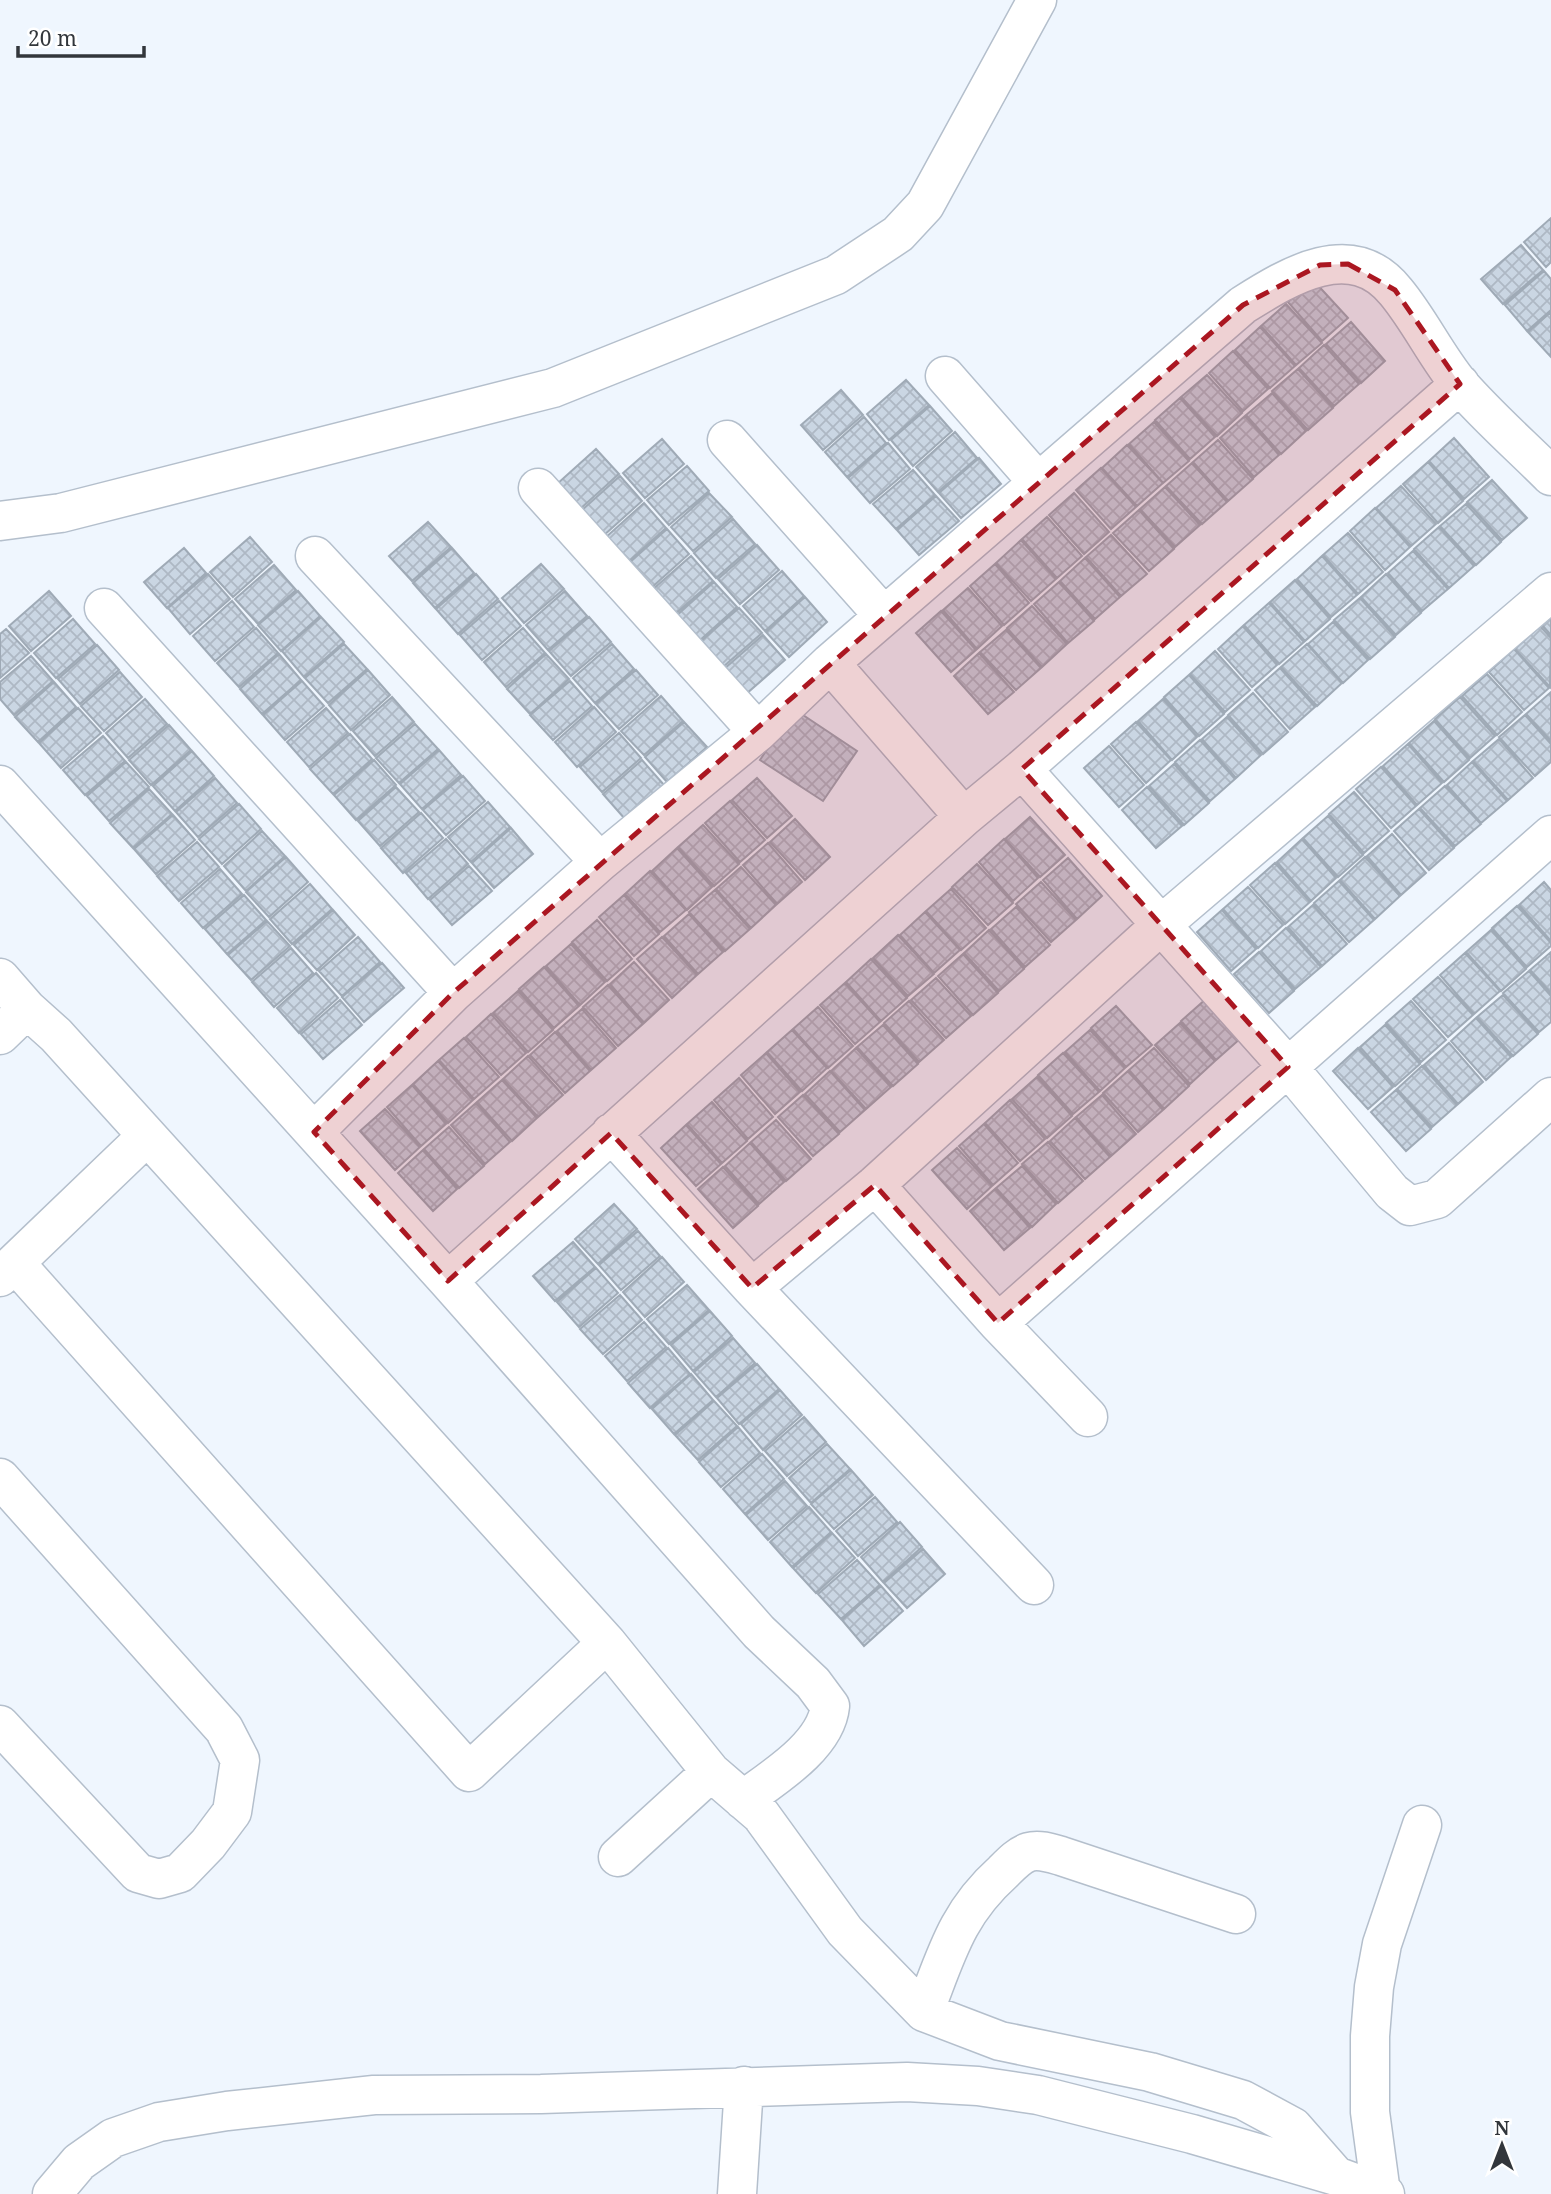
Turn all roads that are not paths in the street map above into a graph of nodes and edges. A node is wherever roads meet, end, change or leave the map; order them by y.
1 (1037, 0) edge
2 (946, 376) dead end
3 (1460, 384) junction
4 (727, 440) dead end
5 (1551, 476) edge
6 (1037, 481) junction
7 (538, 488) dead end
8 (0, 520) edge
9 (315, 556) dead end
10 (1551, 593) edge
11 (104, 608) dead end
12 (884, 616) junction
13 (830, 663) junction
14 (758, 732) junction
15 (1022, 769) junction
16 (0, 785) edge
17 (964, 817) junction
18 (1551, 835) edge
19 (600, 862) junction
20 (1161, 925) junction
21 (0, 978) edge
22 (453, 993) junction
23 (27, 1009) junction
24 (0, 1035) edge
25 (1288, 1067) junction
26 (1551, 1097) edge
27 (314, 1132) junction
28 (611, 1133) junction
29 (146, 1136) junction
30 (875, 1185) junction
31 (8, 1270) edge
32 (449, 1282) junction
33 (752, 1288) junction
34 (998, 1323) junction
35 (1088, 1417) dead end
36 (0, 1478) edge
37 (1034, 1585) dead end
38 (607, 1643) junction
39 (0, 1725) edge
40 (711, 1772) junction
41 (752, 1808) junction
42 (1422, 1825) dead end
43 (618, 1857) dead end
44 (1236, 1914) dead end
45 (924, 2012) junction
46 (744, 2086) junction
47 (1336, 2176) junction
48 (1383, 2193) edge
49 (52, 2194) edge
50 (737, 2194) edge

1 - 8 street
2 - 6 street
3 - 5 street
3 - 6 street
3 - 15 street
4 - 12 street
6 - 12 street
7 - 14 street
9 - 19 street
10 - 20 street
11 - 22 street
12 - 13 street
13 - 14 street
13 - 17 street
14 - 19 street
15 - 17 street
15 - 20 street
16 - 27 street
17 - 28 street
18 - 25 street
19 - 22 street
20 - 25 street
20 - 30 street
21 - 23 street
22 - 27 street
23 - 24 street
23 - 29 street
25 - 26 street
25 - 34 street
27 - 32 street
28 - 32 street
28 - 33 street
29 - 31 street
29 - 38 street
30 - 33 street
30 - 34 street
31 - 38 street
32 - 41 street
33 - 37 street
34 - 35 street
36 - 39 street
38 - 40 street
40 - 41 street
40 - 43 street
41 - 45 street
42 - 48 street
44 - 45 street
45 - 47 street
46 - 47 street
46 - 49 street
46 - 50 street
47 - 48 street

